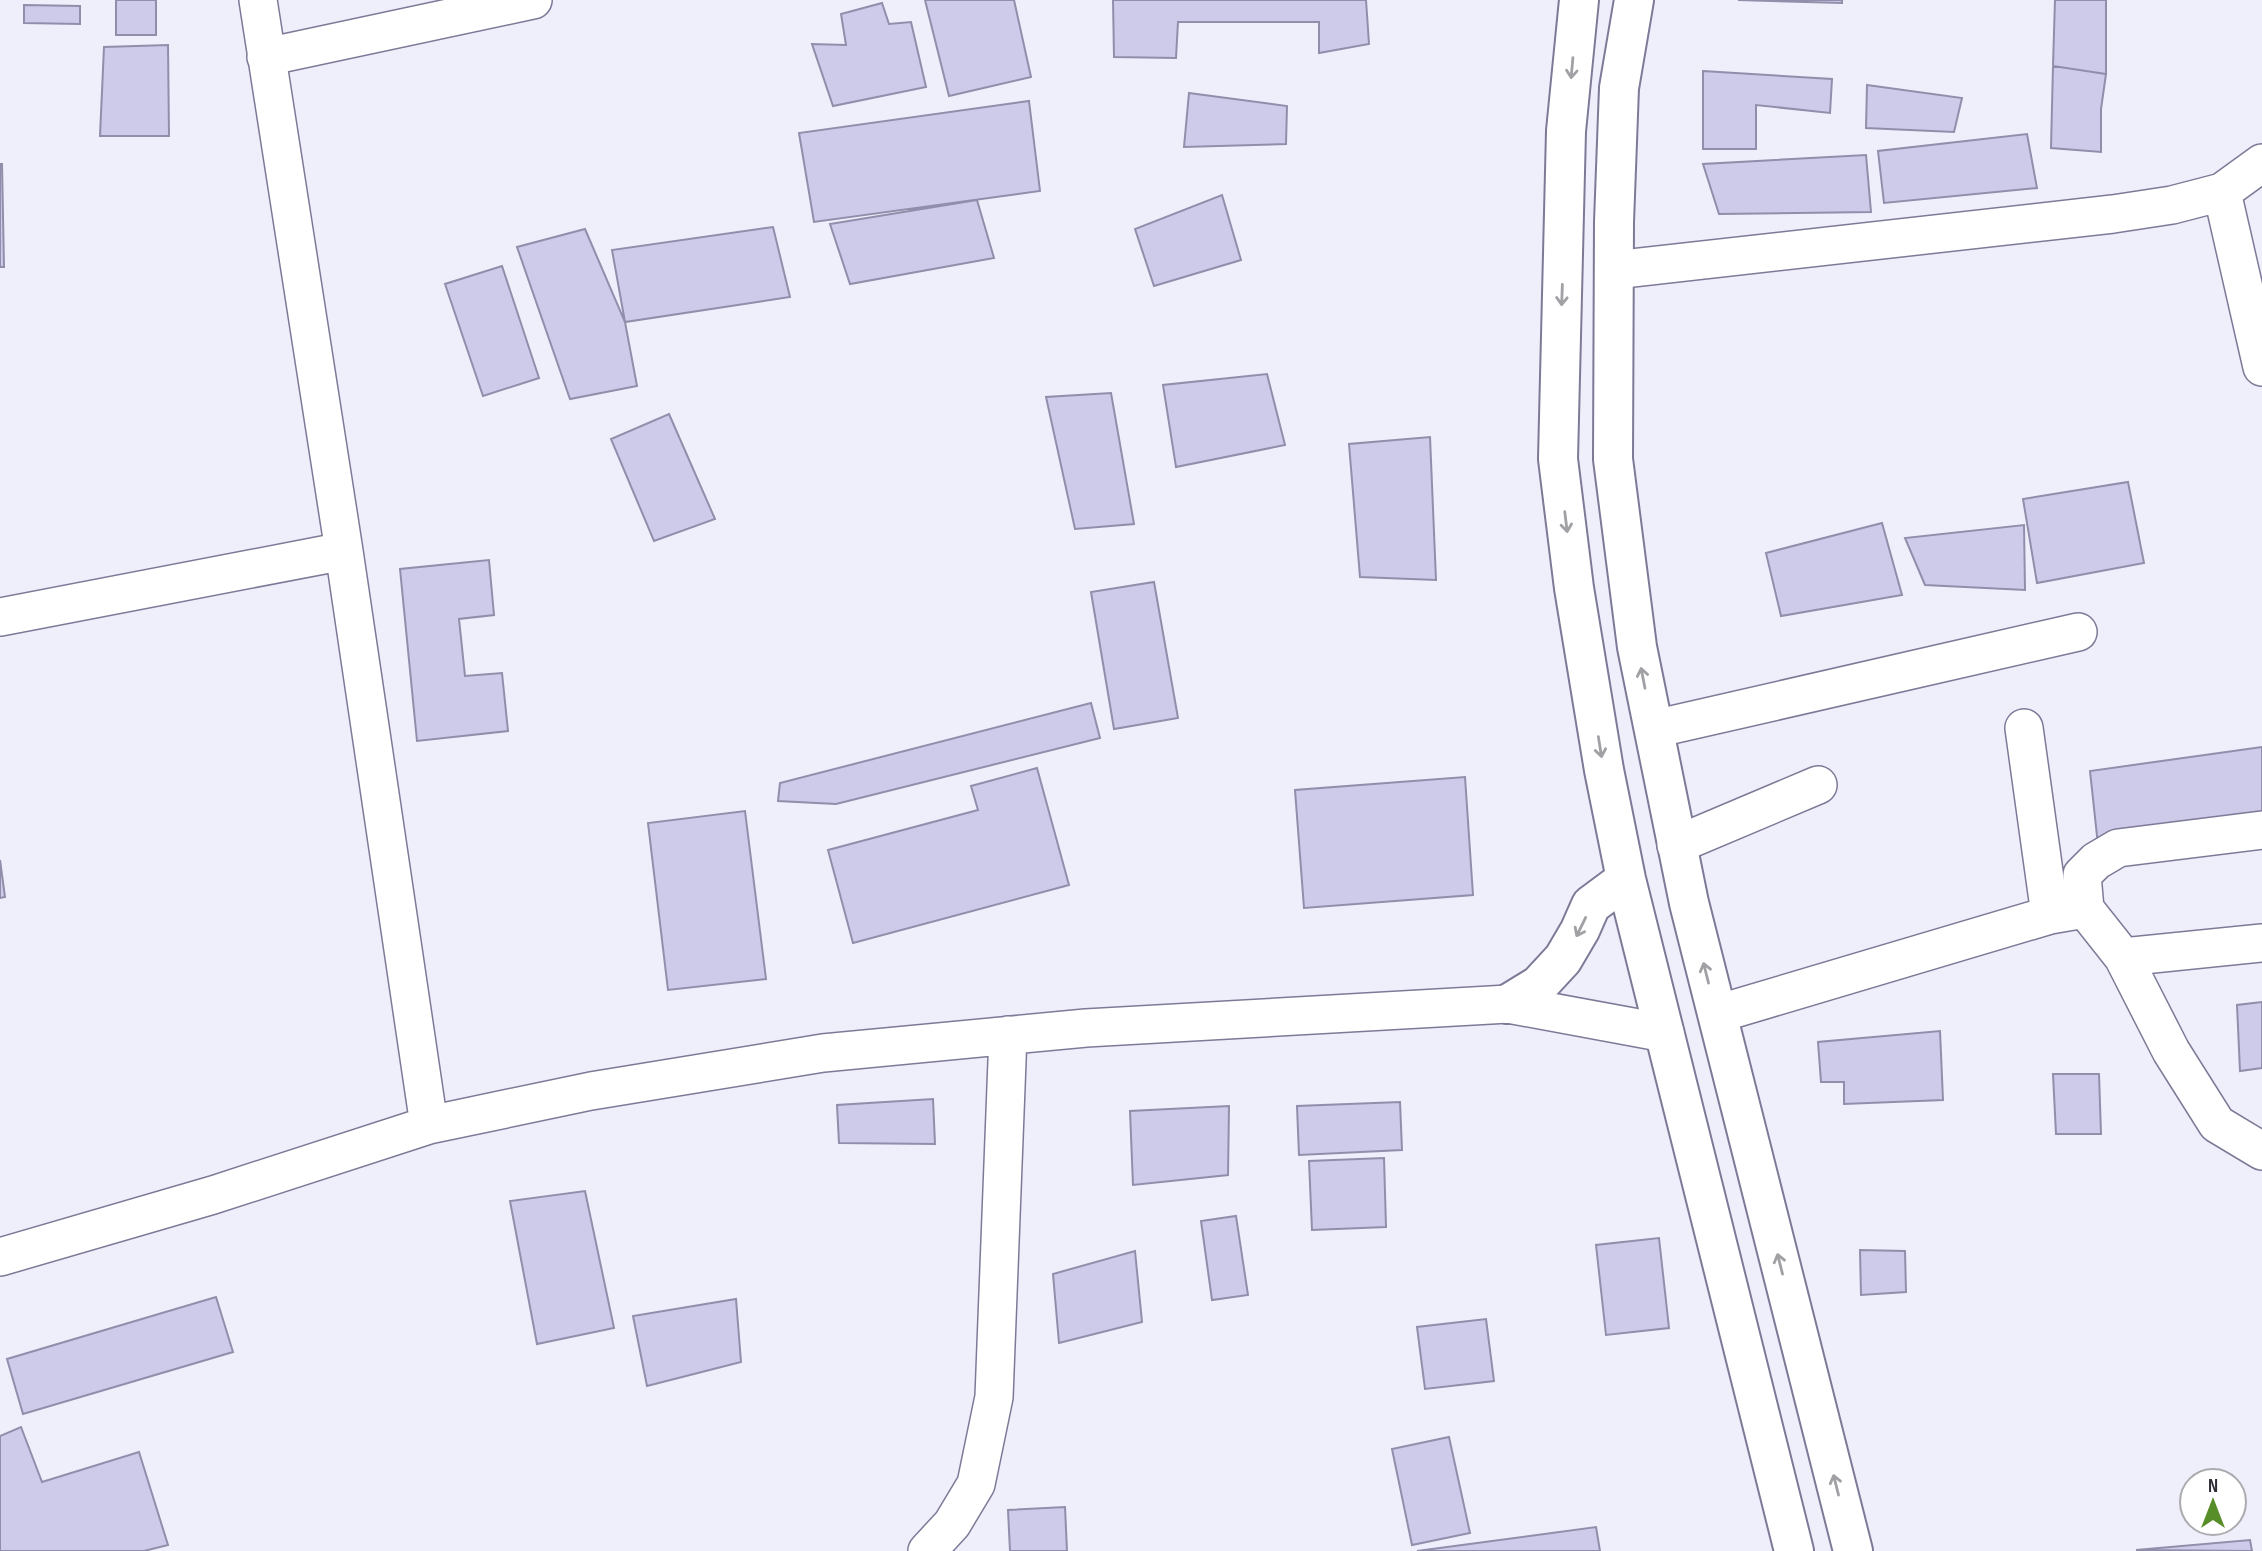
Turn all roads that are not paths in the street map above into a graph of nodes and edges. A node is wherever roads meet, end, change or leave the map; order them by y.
1 (258, 0) edge
2 (533, 0) edge
3 (1579, 0) edge
4 (1634, 0) edge
5 (265, 57) junction
6 (2262, 163) edge
7 (2222, 192) junction
8 (1614, 270) junction
9 (2262, 367) edge
10 (344, 551) junction
11 (0, 617) edge
12 (2078, 632) dead end
13 (2024, 728) dead end
14 (1654, 729) junction
15 (1818, 785) dead end
16 (2262, 830) edge
17 (1676, 845) junction
18 (1626, 879) junction
19 (2068, 912) junction
20 (2262, 943) edge
21 (2123, 957) junction
22 (1508, 1004) junction
23 (1717, 1014) junction
24 (1665, 1033) junction
25 (1008, 1035) junction
26 (429, 1125) junction
27 (2259, 1147) edge
28 (0, 1257) edge
29 (926, 1551) edge
30 (1794, 1551) edge
31 (1853, 1551) edge

1 - 5 street
2 - 5 street
3 -> 18 main road
4 - 8 main road
5 - 10 street
6 - 7 street
7 - 8 street
7 - 9 street
14 -> 8 main road
10 - 11 street
10 - 26 street
12 - 14 street
13 - 19 street
14 - 17 main road
15 - 17 street
16 - 19 street
23 -> 17 main road
18 -> 22 main road
18 - 24 main road
19 - 21 street
19 - 23 street
20 - 21 street
21 - 27 street
22 - 24 street
22 - 25 street
31 -> 23 main road
24 - 30 main road
25 - 26 street
25 - 29 street
26 - 28 street

